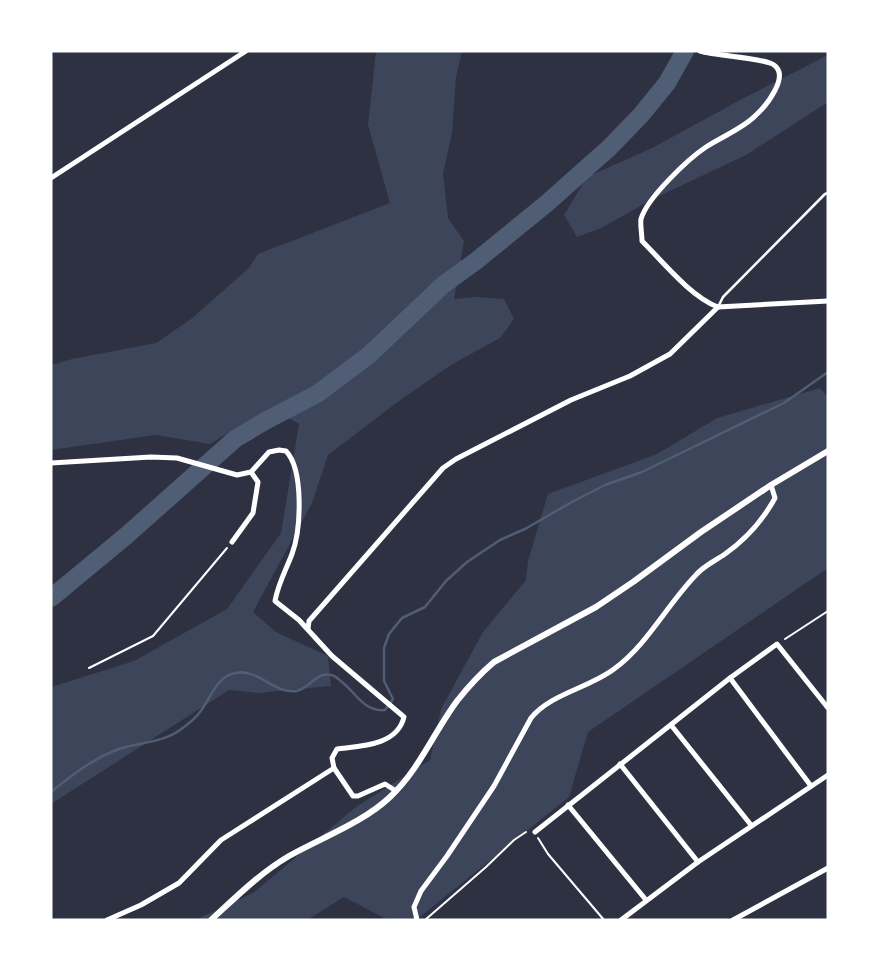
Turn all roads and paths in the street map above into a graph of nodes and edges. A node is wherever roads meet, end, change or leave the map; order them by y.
1 (246, 51) edge
2 (700, 51) edge
3 (51, 177) edge
4 (828, 193) edge
5 (828, 301) edge
6 (718, 307) junction
7 (828, 451) edge
8 (51, 463) edge
9 (251, 472) junction
10 (771, 485) junction
11 (232, 542) joint
12 (828, 611) edge
13 (308, 629) junction
14 (777, 644) junction
15 (89, 668) dead end
16 (730, 678) junction
17 (828, 708) edge
18 (671, 725) junction
19 (620, 764) junction
20 (334, 768) junction
21 (828, 775) edge
22 (811, 786) junction
23 (396, 791) junction
24 (568, 805) junction
25 (751, 825) junction
26 (535, 832) junction
27 (698, 862) junction
28 (828, 868) edge
29 (646, 900) junction
30 (107, 920) edge
31 (211, 920) edge
32 (417, 920) edge
33 (424, 920) edge
34 (604, 920) edge
35 (621, 920) edge
36 (733, 920) edge

1 - 3 street
2 - 6 street
4 - 6 lane
5 - 6 street
6 - 13 street
7 - 10 street
8 - 9 street
9 - 11 street
9 - 13 street
10 - 23 street
10 - 32 street
11 - 15 path
12 - 14 path
13 - 20 street
14 - 16 street
14 - 17 street
16 - 18 street
16 - 22 street
18 - 19 street
18 - 25 street
19 - 24 street
19 - 27 street
20 - 23 street
20 - 30 street
21 - 22 street
22 - 25 street
23 - 31 street
24 - 26 street
24 - 29 street
25 - 27 street
26 - 33 path
26 - 34 path
27 - 29 street
28 - 36 street
29 - 35 street

